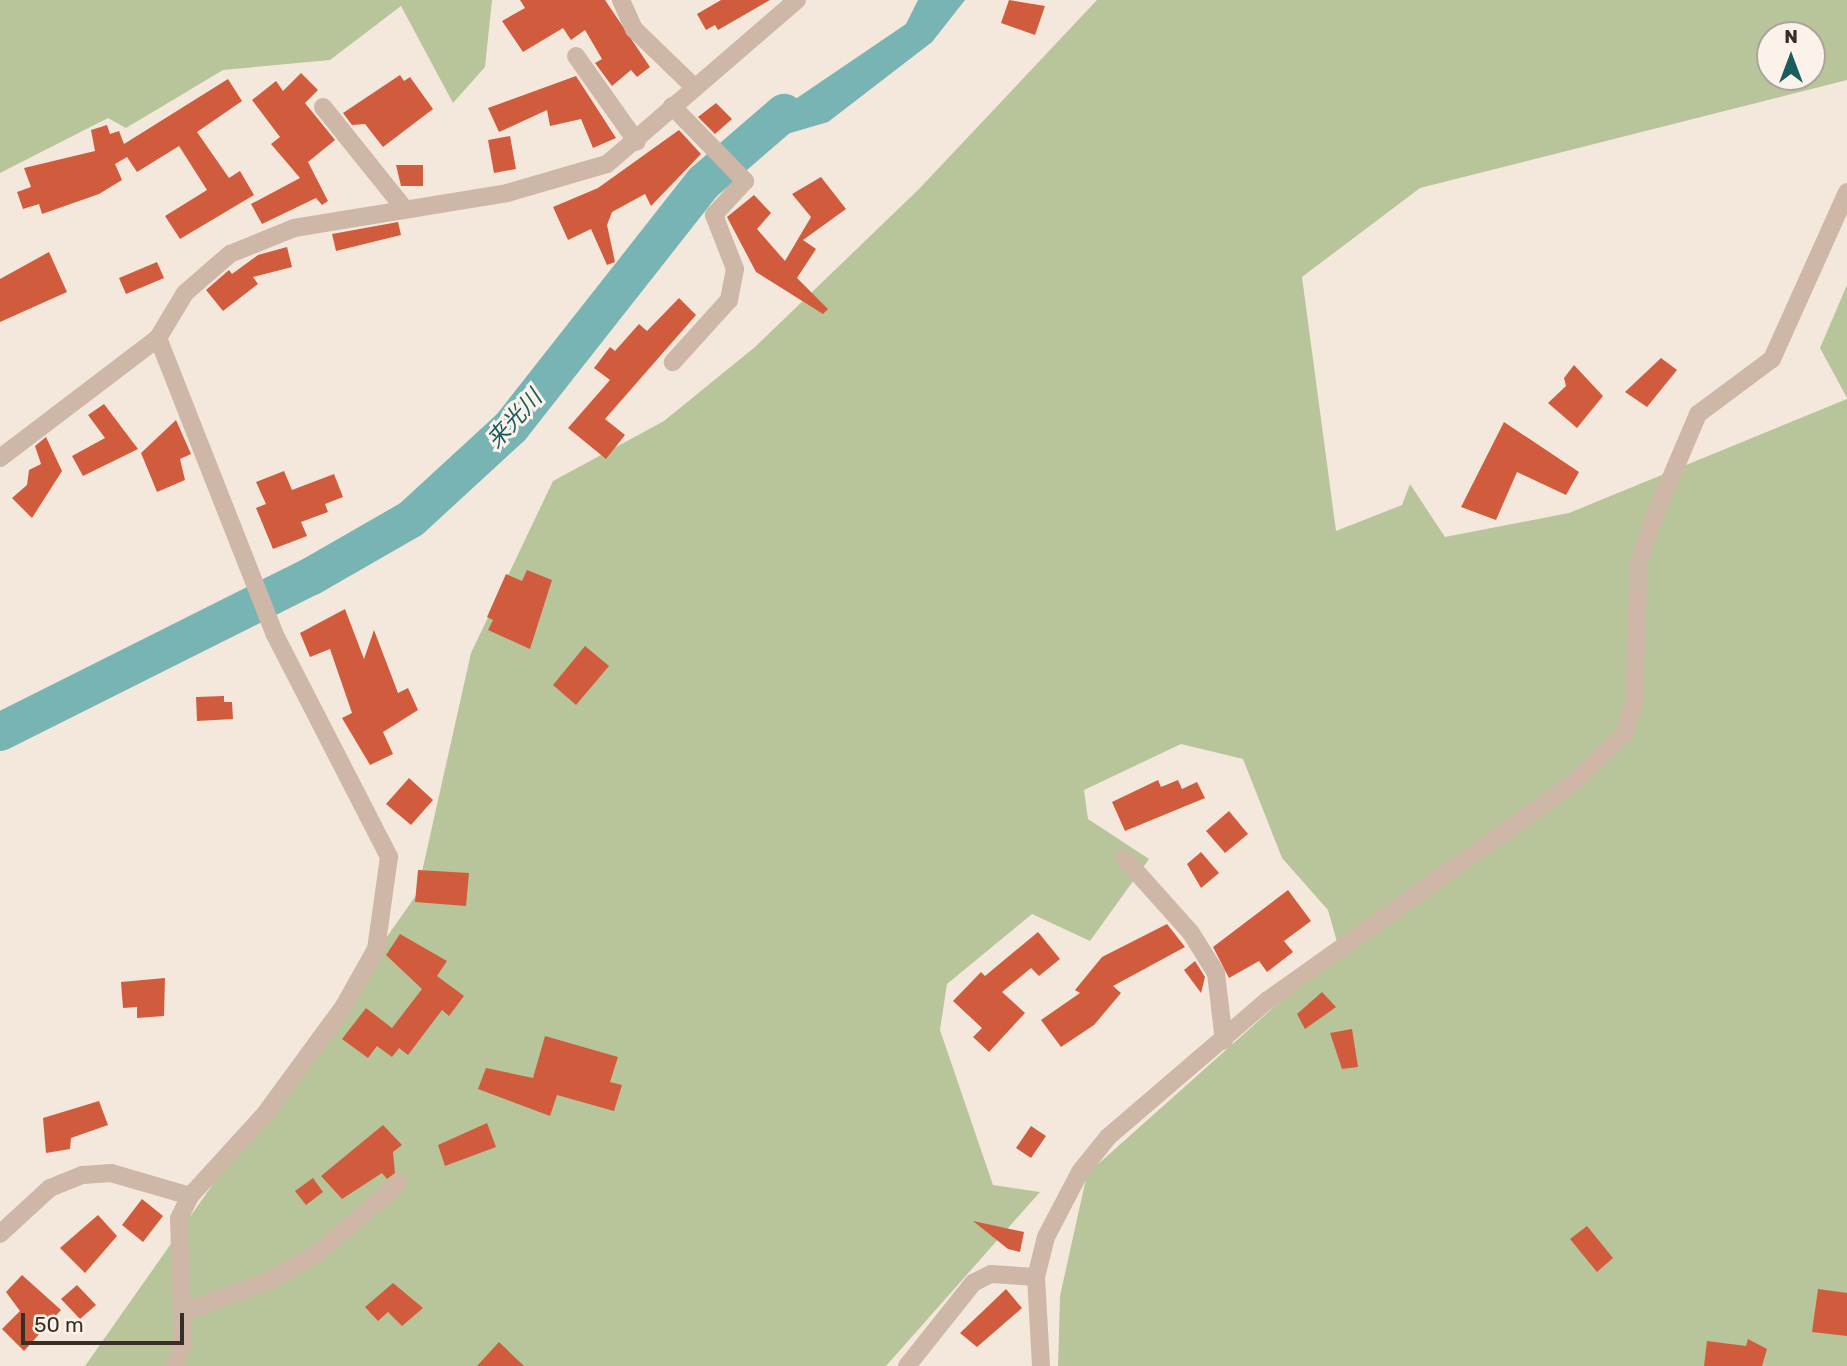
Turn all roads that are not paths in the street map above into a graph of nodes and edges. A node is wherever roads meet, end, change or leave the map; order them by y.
1 (621, 0) edge
2 (797, 0) edge
3 (576, 56) dead end
4 (693, 86) junction
5 (672, 106) junction
6 (323, 107) dead end
7 (637, 142) junction
8 (1847, 192) edge
9 (403, 206) junction
10 (158, 338) junction
11 (673, 362) dead end
12 (7, 442) edge
13 (0, 458) edge
14 (1124, 858) dead end
15 (1224, 1041) junction
16 (399, 1183) dead end
17 (190, 1196) junction
18 (0, 1234) edge
19 (1036, 1277) junction
20 (184, 1312) junction
21 (175, 1366) edge
22 (907, 1366) edge
23 (1041, 1366) edge

1 - 4 street
2 - 4 street
3 - 7 street
4 - 5 street
5 - 7 street
5 - 11 street
6 - 9 street
7 - 9 street
8 - 15 street
9 - 10 street
10 - 12 street
10 - 17 street
12 - 13 street
14 - 15 street
15 - 19 street
16 - 20 street
17 - 18 street
17 - 20 street
19 - 22 street
19 - 23 street
20 - 21 street

